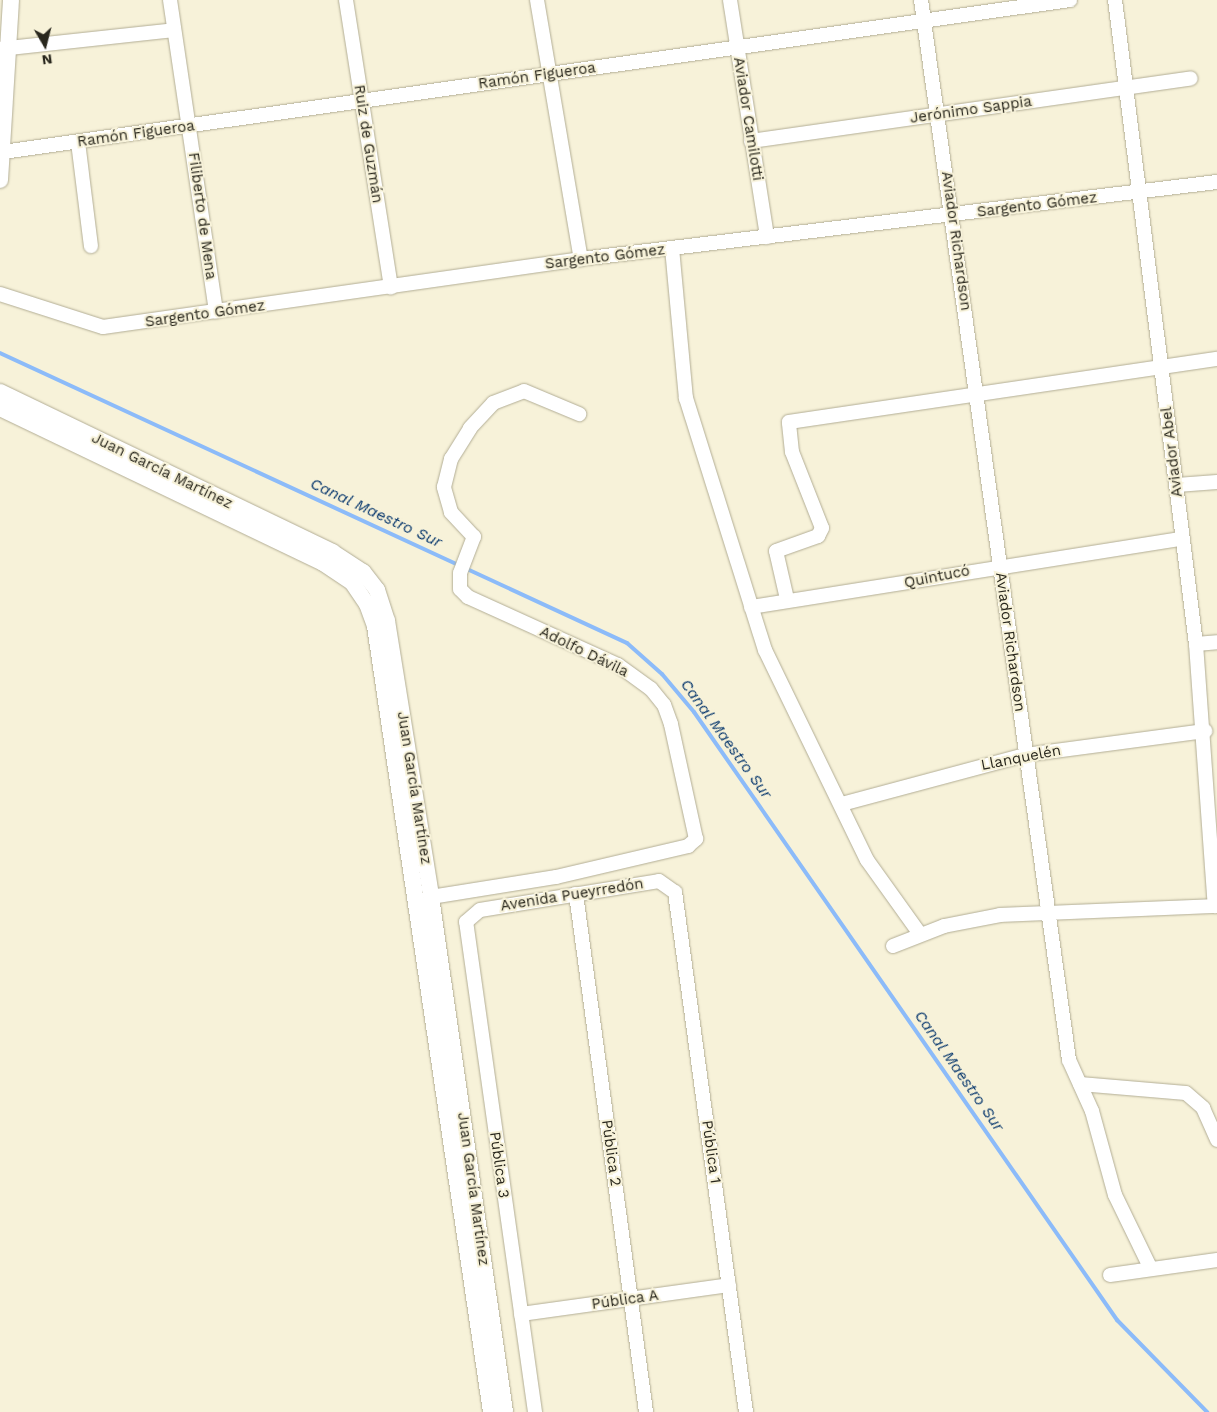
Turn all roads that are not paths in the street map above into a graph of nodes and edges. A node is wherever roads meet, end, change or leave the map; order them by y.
1 (12, 0) edge
2 (170, 0) edge
3 (346, 0) edge
4 (537, 0) edge
5 (730, 0) edge
6 (921, 0) edge
7 (1070, 0) edge
8 (1115, 0) edge
9 (924, 21) junction
10 (174, 30) junction
11 (736, 48) junction
12 (4, 49) edge
13 (548, 75) junction
14 (1191, 78) dead end
15 (1127, 88) junction
16 (360, 101) junction
17 (939, 115) junction
18 (190, 126) junction
19 (751, 141) junction
20 (78, 142) junction
21 (3, 152) junction
22 (0, 180) edge
23 (1217, 182) edge
24 (1141, 192) junction
25 (952, 217) junction
26 (766, 237) junction
27 (91, 246) dead end
28 (672, 248) junction
29 (582, 259) junction
30 (391, 288) junction
31 (0, 294) edge
32 (216, 312) junction
33 (1217, 359) edge
34 (1162, 367) junction
35 (0, 392) edge
36 (978, 395) junction
37 (0, 408) edge
38 (579, 414) dead end
39 (1217, 482) edge
40 (1176, 485) junction
41 (1182, 539) junction
42 (1000, 566) junction
43 (787, 599) junction
44 (751, 608) junction
45 (1217, 642) edge
46 (1196, 644) junction
47 (1205, 731) junction
48 (1025, 755) junction
49 (842, 804) junction
50 (675, 892) joint
51 (576, 894) junction
52 (431, 897) junction
53 (1216, 906) edge
54 (1048, 916) junction
55 (467, 918) joint
56 (920, 934) junction
57 (893, 946) dead end
58 (1080, 1084) junction
59 (1217, 1140) edge
60 (1217, 1260) edge
61 (1152, 1269) junction
62 (1110, 1275) dead end
63 (729, 1285) junction
64 (630, 1299) junction
65 (521, 1314) junction
66 (491, 1412) edge
67 (505, 1412) edge
68 (535, 1412) edge
69 (646, 1412) edge
70 (746, 1412) edge

1 - 12 main road
2 - 10 street, Filiberto de Mena
3 - 16 street, Ruiz de Guzmán
4 - 13 street
5 - 11 street, Aviador Camilotti
6 - 9 street, Aviador Richardson
7 - 9 street, Ramón Figueroa
8 - 15 street, Aviador Abel
9 - 11 street, Ramón Figueroa
9 - 17 street, Aviador Richardson
10 - 12 street
10 - 18 street, Filiberto de Mena
11 - 13 street, Ramón Figueroa
11 - 19 street, Aviador Camilotti
12 - 21 main road
13 - 16 street, Ramón Figueroa
13 - 29 street
14 - 15 street, Jerónimo Sappia
15 - 17 street, Jerónimo Sappia
15 - 24 street, Aviador Abel
16 - 18 street, Ramón Figueroa
16 - 30 street, Ruiz de Guzmán
17 - 19 street, Jerónimo Sappia
17 - 25 street, Aviador Richardson
18 - 20 street, Ramón Figueroa
18 - 32 street, Filiberto de Mena
19 - 26 street, Aviador Camilotti
20 - 21 street, Ramón Figueroa
20 - 27 street
21 - 22 main road
23 - 24 street, Sargento Gómez
24 - 25 street, Sargento Gómez
24 - 34 street, Aviador Abel
25 - 26 street, Sargento Gómez
25 - 36 street, Aviador Richardson
26 - 28 street, Sargento Gómez
28 - 29 street, Sargento Gómez
28 - 44 street
29 - 30 street, Sargento Gómez
30 - 32 street, Sargento Gómez
31 - 32 street, Sargento Gómez
33 - 34 street
34 - 36 street
34 - 40 street, Aviador Abel
35 - 52 main road, Juan García Martínez
36 - 42 street, Aviador Richardson
36 - 43 street
37 - 66 main road, Juan García Martínez
38 - 52 street, Adolfo Dávila
39 - 40 street
40 - 41 street, Aviador Abel
41 - 42 street, Quintucó
41 - 46 street, Aviador Abel
42 - 43 street, Quintucó
42 - 48 street, Aviador Richardson
43 - 44 street, Quintucó
44 - 49 street
45 - 46 street
46 - 47 street, Aviador Abel
47 - 48 street, Llanquelén
47 - 53 street, Aviador Abel
48 - 49 street, Llanquelén
48 - 54 street, Aviador Richardson
49 - 56 street
50 - 51 street, Avenida Pueyrredón
50 - 63 street, Pública 1
51 - 55 street, Avenida Pueyrredón
51 - 64 street, Pública 2
52 - 67 main road, Juan García Martínez
53 - 54 street
54 - 56 street
54 - 58 street, Aviador Richardson
55 - 65 street, Pública 3
56 - 57 street
58 - 59 street
58 - 61 street, Aviador Richardson
60 - 61 street
61 - 62 street
63 - 64 street, Pública A
63 - 70 street, Pública 1
64 - 65 street, Pública A
64 - 69 street, Pública 2
65 - 68 street, Pública 3

